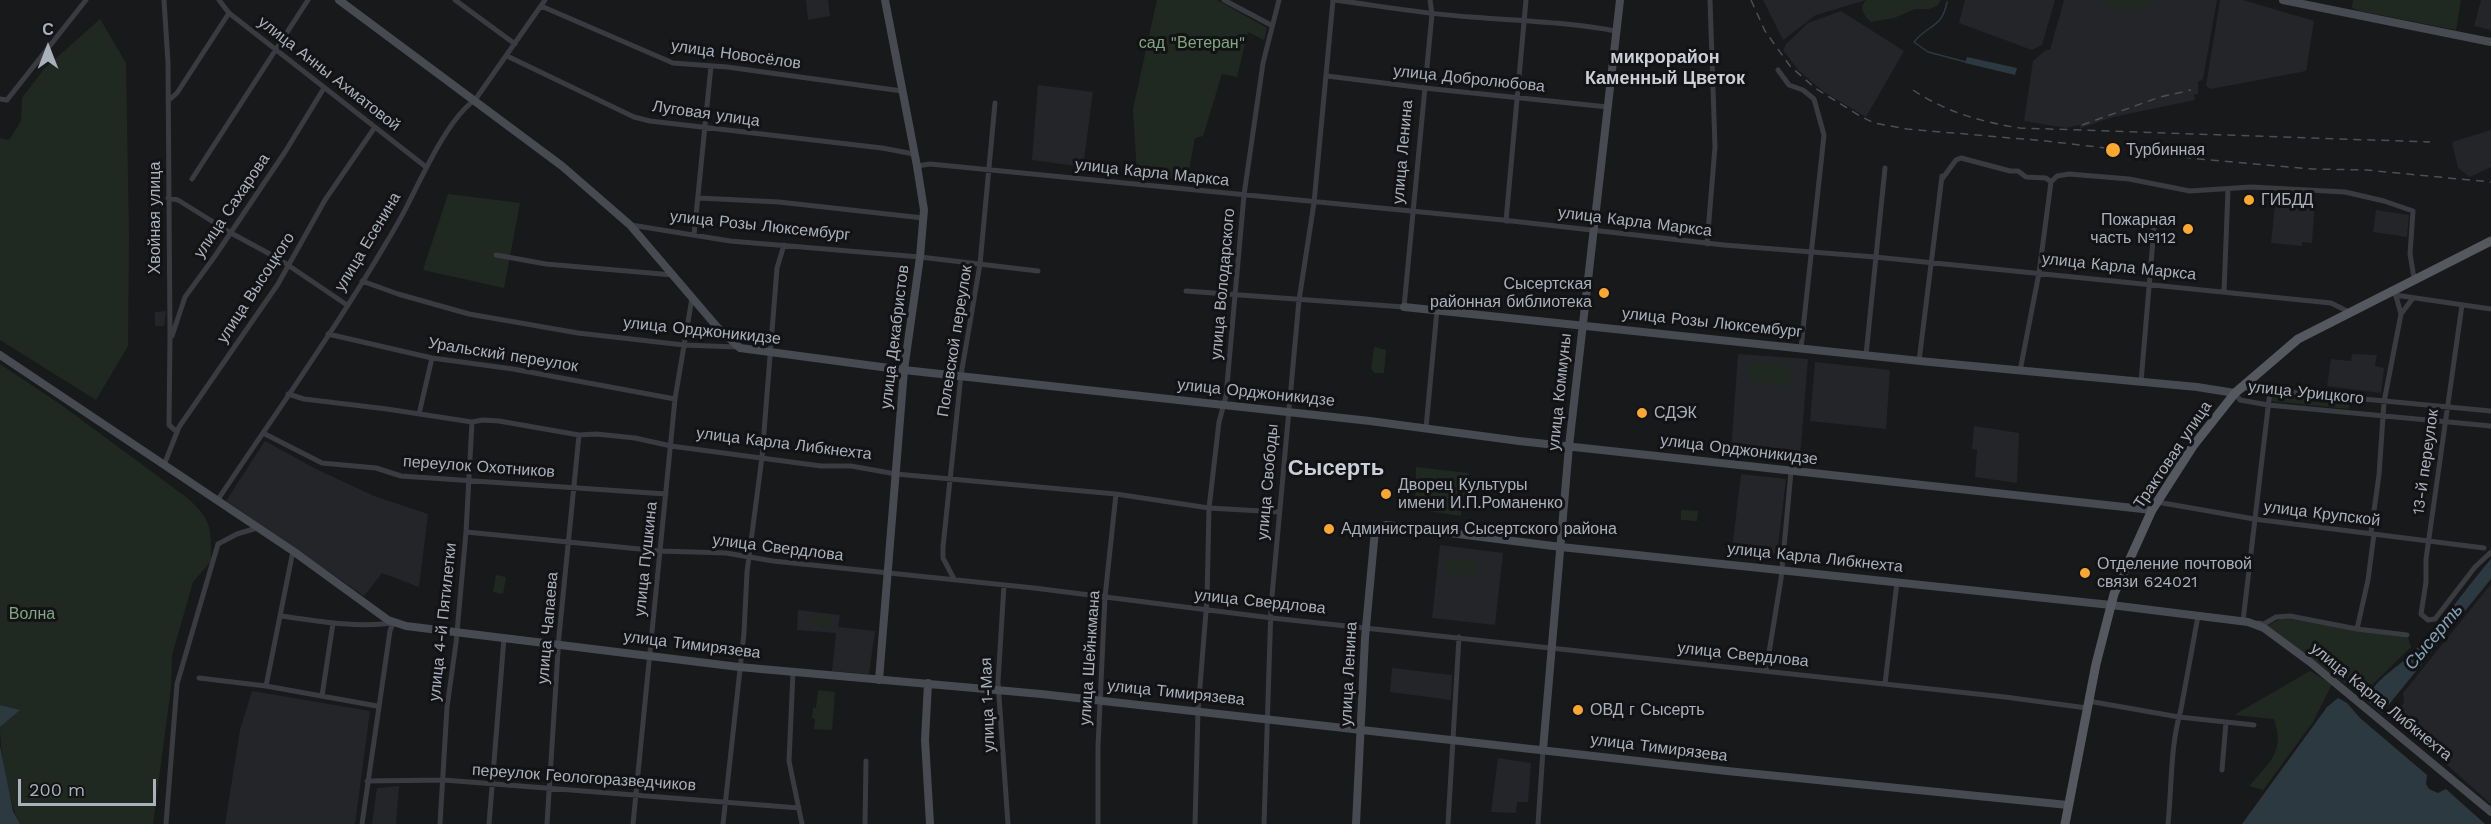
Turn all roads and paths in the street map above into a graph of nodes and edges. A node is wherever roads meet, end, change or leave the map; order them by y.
1 (86, 0) edge
2 (164, 0) edge
3 (219, 0) edge
4 (308, 0) edge
5 (339, 0) edge
6 (455, 0) edge
7 (885, 0) edge
8 (1224, 0) edge
9 (1279, 0) edge
10 (1334, 0) edge
11 (1430, 0) edge
12 (1526, 0) edge
13 (1620, 0) edge
14 (1710, 0) edge
15 (2283, 0) edge
16 (543, 3) edge
17 (229, 13) junction
18 (1432, 14) junction
19 (1526, 20) junction
20 (1271, 25) junction
21 (1617, 32) junction
22 (2491, 42) edge
23 (515, 44) junction
24 (276, 50) junction
25 (507, 56) junction
26 (711, 66) junction
27 (1779, 70) dead end
28 (1327, 76) junction
29 (324, 88) junction
30 (1424, 88) junction
31 (902, 91) junction
32 (1517, 97) junction
33 (0, 99) edge
34 (475, 100) junction
35 (168, 101) junction
36 (995, 103) dead end
37 (1608, 106) junction
38 (375, 127) junction
39 (705, 128) junction
40 (914, 154) junction
41 (917, 166) junction
42 (426, 167) junction
43 (1885, 168) dead end
44 (988, 171) junction
45 (192, 179) dead end
46 (2051, 182) junction
47 (2228, 190) junction
48 (1244, 195) junction
49 (168, 198) junction
50 (699, 198) junction
51 (1314, 203) junction
52 (1412, 212) junction
53 (2155, 216) dead end
54 (923, 218) junction
55 (1506, 221) junction
56 (630, 225) junction
57 (1594, 230) junction
58 (231, 234) junction
59 (694, 235) junction
60 (2491, 241) edge
61 (1707, 244) junction
62 (784, 246) junction
63 (1812, 252) junction
64 (496, 255) dead end
65 (1875, 256) junction
66 (920, 257) junction
67 (1930, 262) junction
68 (980, 264) junction
69 (290, 266) junction
70 (1038, 271) dead end
71 (2039, 273) junction
72 (674, 276) junction
73 (2414, 278) junction
74 (362, 281) junction
75 (2149, 283) junction
76 (1186, 291) dead end
77 (2224, 291) junction
78 (2385, 293) junction
79 (1236, 296) junction
80 (2396, 296) junction
81 (692, 298) junction
82 (2413, 298) junction
83 (1299, 300) junction
84 (347, 305) junction
85 (2462, 305) junction
86 (1404, 307) junction
87 (2491, 309) edge
88 (1437, 310) junction
89 (2349, 312) junction
90 (2401, 314) junction
91 (1583, 324) junction
92 (328, 334) junction
93 (170, 343) junction
94 (684, 345) junction
95 (740, 348) junction
96 (1801, 348) junction
97 (770, 353) junction
98 (0, 355) edge
99 (1866, 355) junction
100 (432, 358) junction
101 (1919, 361) junction
102 (904, 370) junction
103 (2020, 371) junction
104 (961, 375) junction
105 (2141, 381) junction
106 (2270, 391) junction
107 (2235, 393) junction
108 (288, 394) junction
109 (675, 399) junction
110 (2384, 402) junction
111 (1224, 404) junction
112 (2268, 405) junction
113 (2447, 407) junction
114 (2491, 411) edge
115 (1288, 412) junction
116 (419, 414) junction
117 (2382, 415) junction
118 (2445, 421) junction
119 (472, 422) junction
120 (2491, 426) edge
121 (1426, 428) junction
122 (177, 432) junction
123 (262, 432) junction
124 (579, 435) junction
125 (671, 446) junction
126 (1569, 446) junction
127 (762, 457) junction
128 (164, 465) junction
129 (1791, 472) junction
130 (896, 474) junction
131 (468, 479) junction
132 (950, 479) junction
133 (574, 488) junction
134 (666, 494) junction
135 (1116, 494) junction
136 (217, 501) junction
137 (2154, 506) junction
138 (1209, 508) junction
139 (1279, 512) junction
140 (2254, 519) junction
141 (1380, 527) joint
142 (257, 528) junction
143 (466, 531) junction
144 (2373, 533) junction
145 (570, 541) junction
146 (2429, 541) junction
147 (1560, 547) junction
148 (2484, 548) dead end
149 (293, 551) junction
150 (660, 551) junction
151 (2491, 552) edge
152 (750, 556) junction
153 (1781, 569) junction
154 (887, 573) junction
155 (954, 579) junction
156 (1897, 582) junction
157 (1004, 585) junction
158 (1105, 597) junction
159 (2111, 605) junction
160 (1206, 610) junction
161 (280, 616) junction
162 (2198, 616) junction
163 (1272, 618) junction
164 (2246, 622) junction
165 (333, 623) junction
166 (393, 623) junction
167 (1366, 627) junction
168 (2357, 629) junction
169 (456, 632) junction
170 (2407, 635) dead end
171 (1459, 637) junction
172 (504, 638) junction
173 (558, 644) junction
174 (1553, 648) junction
175 (650, 655) junction
176 (739, 667) junction
177 (1766, 671) junction
178 (793, 672) junction
179 (199, 678) dead end
180 (879, 680) junction
181 (928, 683) junction
182 (1885, 684) junction
183 (266, 686) junction
184 (998, 690) junction
185 (322, 696) junction
186 (1101, 701) junction
187 (2088, 705) junction
188 (377, 706) junction
189 (1198, 711) junction
190 (2179, 717) junction
191 (1266, 718) junction
192 (2226, 722) junction
193 (2254, 724) dead end
194 (1361, 730) junction
195 (1453, 740) junction
196 (1543, 750) junction
197 (866, 761) dead end
198 (2222, 770) dead end
199 (444, 780) junction
200 (367, 781) junction
201 (492, 785) junction
202 (548, 789) junction
203 (637, 794) junction
204 (726, 802) junction
205 (2068, 805) junction
206 (799, 808) junction
207 (2491, 812) edge
208 (166, 824) edge
209 (362, 824) edge
210 (440, 824) edge
211 (489, 824) edge
212 (547, 824) edge
213 (633, 824) edge
214 (723, 824) edge
215 (802, 824) edge
216 (865, 824) edge
217 (930, 824) edge
218 (1008, 824) edge
219 (1098, 824) edge
220 (1195, 824) edge
221 (1264, 824) edge
222 (1356, 824) edge
223 (1448, 824) edge
224 (1538, 824) edge
225 (2065, 824) edge
226 (2168, 824) edge

1 - 33 street
2 - 35 street, Хвойная улица
3 - 17 street, улица Анны Ахматовой
4 - 24 street
5 - 34 street
6 - 23 street
7 - 31 street, улица Декабристов
8 - 20 street
9 - 20 street, улица Володарского
10 - 18 street
10 - 28 street, улица Свободы
11 - 18 street, улица Ленина
12 - 19 street
13 - 21 street, улица Коммуны
14 - 61 street
15 - 22 street
16 - 23 street, улица Есенина
16 - 26 street, улица Новосёлов
17 - 24 street, улица Анны Ахматовой
17 - 35 street
18 - 19 street
18 - 30 street, улица Ленина
19 - 21 street
19 - 32 street
20 - 48 street, улица Володарского
21 - 37 street, улица Коммуны
23 - 25 street, улица Есенина
24 - 29 street, улица Анны Ахматовой
24 - 45 street
25 - 34 street, улица Есенина
25 - 39 street, Луговая улица
26 - 31 street, улица Новосёлов
26 - 39 street
27 - 63 street
28 - 30 street, улица Добролюбова
28 - 51 street, улица Свободы
29 - 38 street, улица Анны Ахматовой
29 - 58 street, улица Сахарова
30 - 32 street, улица Добролюбова
30 - 52 street, улица Ленина
31 - 40 street, улица Декабристов
32 - 37 street, улица Добролюбова
32 - 55 street
34 - 42 street, улица Есенина
34 - 56 street
35 - 49 street, Хвойная улица
36 - 44 street, Полевской переулок
37 - 57 street, улица Коммуны
38 - 42 street, улица Анны Ахматовой
38 - 69 street, улица Высоцкого
39 - 40 street, Луговая улица
39 - 50 street
40 - 41 street, улица Декабристов
41 - 44 street, улица Карла Маркса
41 - 54 street, улица Декабристов
42 - 74 street, улица Есенина
43 - 65 street
44 - 48 street, улица Карла Маркса
44 - 68 street, Полевской переулок
46 - 47 street
46 - 67 street
46 - 71 street
47 - 73 street
47 - 77 street
48 - 51 street, улица Карла Маркса
48 - 79 street, улица Володарского
49 - 58 street
49 - 93 street, Хвойная улица
50 - 54 street
50 - 59 street
51 - 52 street, улица Карла Маркса
51 - 83 street, улица Свободы
52 - 55 street, улица Карла Маркса
52 - 86 street, улица Ленина
53 - 75 street
54 - 66 street, улица Декабристов
55 - 57 street, улица Карла Маркса
56 - 59 street, улица Розы Люксембург
56 - 72 street
57 - 61 street, улица Карла Маркса
57 - 91 street, улица Коммуны
58 - 69 street
58 - 93 street, улица Сахарова
59 - 62 street, улица Розы Люксембург
60 - 73 main road, Трактовая улица
61 - 63 street, улица Карла Маркса
62 - 66 street, улица Розы Люксембург
62 - 97 street
63 - 65 street, улица Карла Маркса
63 - 96 street
64 - 72 street
65 - 67 street, улица Карла Маркса
65 - 99 street
66 - 68 street, улица Розы Люксембург
66 - 102 street, улица Декабристов
67 - 71 street, улица Карла Маркса
67 - 101 street
68 - 70 street, улица Розы Люксембург
68 - 104 street, Полевской переулок
69 - 84 street
69 - 122 street, улица Высоцкого
71 - 75 street, улица Карла Маркса
71 - 103 street
72 - 81 street
73 - 78 main road, Трактовая улица
74 - 84 street, улица Есенина
74 - 94 street, улица Орджоникидзе
75 - 77 street, улица Карла Маркса
75 - 105 street
76 - 79 street, улица Розы Люксембург
77 - 89 street, улица Карла Маркса
78 - 80 street
78 - 89 main road, Трактовая улица
79 - 83 street, улица Розы Люксембург
79 - 111 street, улица Володарского
80 - 82 street
80 - 90 street
81 - 94 street, улица Пушкина
81 - 95 street
82 - 85 street
82 - 90 street
83 - 86 street, улица Розы Люксембург
83 - 115 street, улица Свободы
84 - 92 street, улица Есенина
85 - 87 street
85 - 113 street, 13-й переулок
86 - 88 street, улица Розы Люксембург
88 - 91 street, улица Розы Люксембург
88 - 121 street
89 - 107 main road, Трактовая улица
90 - 110 street
91 - 96 street, улица Розы Люксембург
91 - 126 street, улица Коммуны
92 - 100 street, Уральский переулок
92 - 108 street, улица Есенина
93 - 122 street, Хвойная улица
94 - 95 street, улица Орджоникидзе
94 - 109 street, улица Пушкина
95 - 97 street, улица Орджоникидзе
96 - 99 street, улица Розы Люксембург
97 - 102 street, улица Орджоникидзе
97 - 127 street
98 - 128 street
99 - 101 street, улица Розы Люксембург
100 - 109 street, Уральский переулок
100 - 116 street
101 - 103 street, улица Розы Люксембург
102 - 104 street, улица Орджоникидзе
102 - 130 street, улица Декабристов
103 - 105 street, улица Розы Люксембург
104 - 111 street, улица Орджоникидзе
104 - 132 street, Полевской переулок
105 - 107 street, улица Розы Люксембург
106 - 107 street, улица Урицкого
106 - 110 street, улица Урицкого
106 - 112 street
107 - 112 street, улица Урицкого
107 - 137 main road, Трактовая улица
108 - 116 street, улица Карла Либкнехта
108 - 123 street, улица Есенина
109 - 125 street, улица Пушкина
110 - 113 street, улица Урицкого
110 - 117 street
111 - 115 street, улица Орджоникидзе
111 - 138 street, улица Володарского
112 - 117 street, улица Урицкого
112 - 140 street
113 - 114 street, улица Урицкого
113 - 118 street, 13-й переулок
115 - 121 street, улица Орджоникидзе
115 - 139 street, улица Свободы
116 - 119 street, улица Карла Либкнехта
117 - 118 street, улица Урицкого
117 - 144 street
118 - 120 street, улица Урицкого
118 - 146 street, 13-й переулок
119 - 124 street, улица Карла Либкнехта
119 - 131 street, улица 4-й Пятилетки
121 - 126 street, улица Орджоникидзе
122 - 128 street, улица Высоцкого
123 - 131 street, переулок Охотников
123 - 136 street, улица Есенина
124 - 125 street, улица Карла Либкнехта
124 - 133 street, улица Чапаева
125 - 127 street, улица Карла Либкнехта
125 - 134 street, улица Пушкина
126 - 129 street, улица Орджоникидзе
126 - 147 street, улица Коммуны
127 - 130 street, улица Карла Либкнехта
127 - 152 street
128 - 136 street
129 - 137 street, улица Орджоникидзе
129 - 153 street
130 - 132 street, улица Карла Либкнехта
130 - 154 street, улица Декабристов
131 - 133 street, переулок Охотников
131 - 143 street, улица 4-й Пятилетки
132 - 135 street, улица Карла Либкнехта
132 - 155 street, Полевской переулок
133 - 134 street, переулок Охотников
133 - 145 street, улица Чапаева
134 - 150 street, улица Пушкина
135 - 138 street, улица Карла Либкнехта
135 - 158 street, улица Шейнкмана
136 - 142 street
137 - 140 street, улица Крупской
137 - 159 main road, Трактовая улица
138 - 139 street, улица Карла Либкнехта
138 - 160 street, улица Володарского
139 - 163 street, улица Свободы
140 - 144 street, улица Крупской
140 - 164 street
141 - 147 street, улица Карла Либкнехта
141 - 167 street, улица Ленина
142 - 149 street
142 - 208 street
143 - 145 street, улица Свердлова
143 - 169 street, улица 4-й Пятилетки
144 - 146 street, улица Крупской
144 - 168 street
145 - 150 street, улица Свердлова
145 - 173 street, улица Чапаева
146 - 148 street, улица Крупской
146 - 151 street, 13-й переулок
147 - 153 street, улица Карла Либкнехта
147 - 174 street, улица Коммуны
149 - 161 street
149 - 166 street
150 - 152 street, улица Свердлова
150 - 175 street, улица Пушкина
152 - 154 street, улица Свердлова
152 - 176 street
153 - 156 street, улица Карла Либкнехта
153 - 177 street
154 - 155 street, улица Свердлова
154 - 180 street, улица Декабристов
155 - 157 street, улица Свердлова
156 - 159 street, улица Карла Либкнехта
156 - 182 street
157 - 158 street, улица Свердлова
157 - 184 street, улица 1-Мая
158 - 160 street, улица Свердлова
158 - 186 street, улица Шейнкмана
159 - 162 street, улица Карла Либкнехта
159 - 187 main road, Трактовая улица
160 - 163 street, улица Свердлова
160 - 189 street, улица Володарского
161 - 165 street, улица Тимирязева
161 - 183 street
162 - 164 street, улица Карла Либкнехта
162 - 190 street
163 - 167 street, улица Свердлова
163 - 191 street, улица Свободы
164 - 168 street, улица Карла Либкнехта
164 - 207 street, улица Карла Либкнехта
165 - 166 street, улица Тимирязева
165 - 185 street
166 - 169 street, улица Тимирязева
166 - 188 street
167 - 171 street, улица Свердлова
167 - 194 street, улица Ленина
168 - 170 street, улица Карла Либкнехта
169 - 172 street, улица Тимирязева
169 - 199 street, улица 4-й Пятилетки
171 - 174 street, улица Свердлова
171 - 195 street
172 - 173 street, улица Тимирязева
172 - 201 street
173 - 175 street, улица Тимирязева
173 - 202 street, улица Чапаева
174 - 177 street, улица Свердлова
174 - 196 street, улица Коммуны
175 - 176 street, улица Тимирязева
175 - 203 street, улица Пушкина
176 - 178 street, улица Тимирязева
176 - 204 street
177 - 182 street, улица Свердлова
178 - 180 street, улица Тимирязева
178 - 206 street
179 - 183 street
180 - 181 street, улица Тимирязева
181 - 184 street, улица Тимирязева
181 - 217 street
182 - 187 street, улица Свердлова
183 - 185 street
184 - 186 street, улица Тимирязева
184 - 218 street, улица 1-Мая
185 - 188 street
186 - 189 street, улица Тимирязева
186 - 219 street, улица Шейнкмана
187 - 190 street, улица Свердлова
187 - 205 main road, Трактовая улица
188 - 200 street
189 - 191 street, улица Тимирязева
189 - 220 street, улица Володарского
190 - 192 street, улица Свердлова
190 - 226 street
191 - 194 street, улица Тимирязева
191 - 221 street, улица Свободы
192 - 193 street, улица Свердлова
192 - 198 street
194 - 195 street, улица Тимирязева
194 - 222 street, улица Ленина
195 - 196 street, улица Тимирязева
195 - 223 street
196 - 205 street, улица Тимирязева
196 - 224 street, улица Коммуны
197 - 216 street
199 - 200 street, переулок Геологоразведчиков
199 - 201 street, переулок Геологоразведчиков
199 - 210 street, улица 4-й Пятилетки
200 - 209 street
201 - 202 street, переулок Геологоразведчиков
201 - 211 street
202 - 203 street, переулок Геологоразведчиков
202 - 212 street, улица Чапаева
203 - 204 street, переулок Геологоразведчиков
203 - 213 street, улица Пушкина
204 - 206 street, переулок Геологоразведчиков
204 - 214 street
205 - 225 main road, Трактовая улица
206 - 215 street

